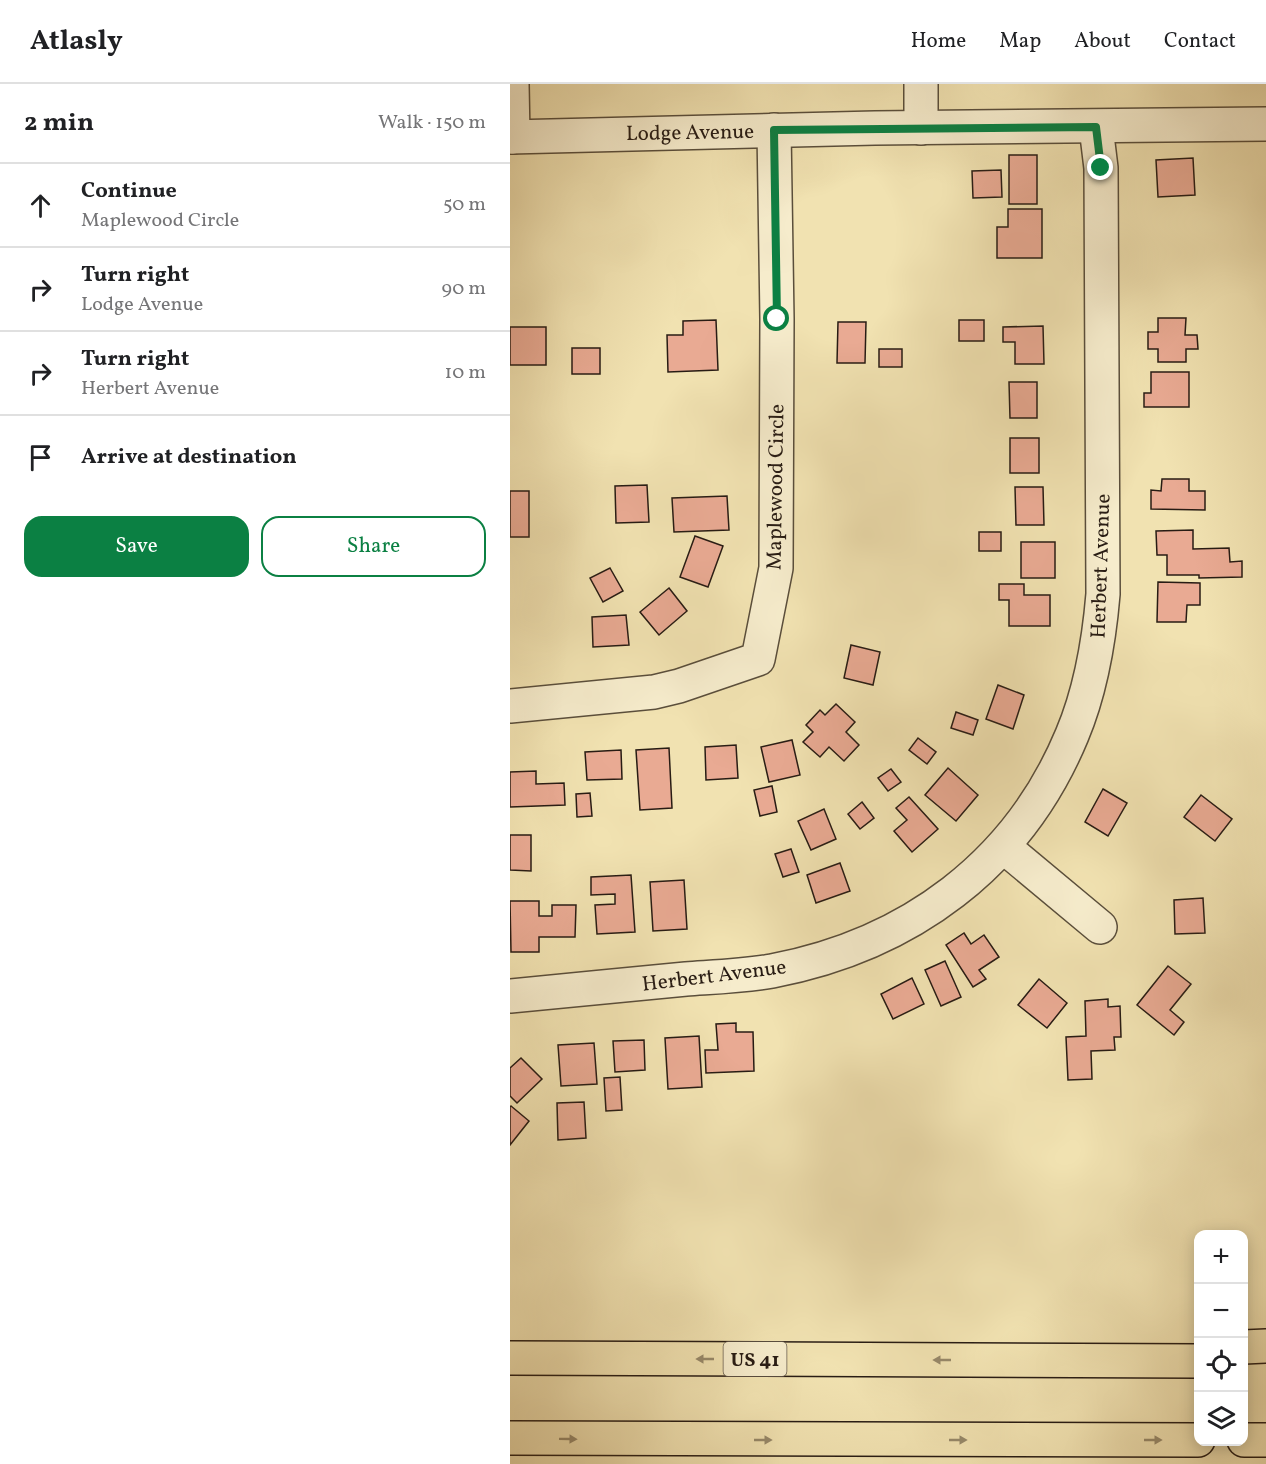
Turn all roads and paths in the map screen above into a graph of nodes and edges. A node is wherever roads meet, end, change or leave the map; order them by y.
1 (512, 84) edge
2 (921, 84) edge
3 (1266, 124) edge
4 (1096, 127) junction
5 (921, 128) junction
6 (774, 130) junction
7 (512, 137) edge
8 (510, 706) edge
9 (1004, 847) junction
10 (1100, 927) dead end
11 (510, 996) edge
12 (1266, 1346) edge
13 (1248, 1347) edge
14 (1194, 1350) edge
15 (510, 1359) edge
16 (1001, 1360) junction
17 (1194, 1360) edge
18 (1248, 1360) edge
19 (1266, 1361) edge
20 (510, 1438) edge
21 (1194, 1440) edge
22 (1248, 1440) edge
23 (1266, 1440) edge

1 - 7 street
2 - 5 street
3 - 4 street, Lodge Avenue
4 - 5 street, Lodge Avenue
4 - 9 street, Herbert Avenue
5 - 6 street, Lodge Avenue
6 - 7 street, Lodge Avenue
6 - 8 street, Maplewood Circle
9 - 10 street
9 - 11 street, Herbert Avenue
12 - 13 highway
14 - 16 highway
16 -> 15 highway, US 41
16 - 17 highway, US 41
18 - 19 highway
20 -> 21 highway
22 - 23 highway

